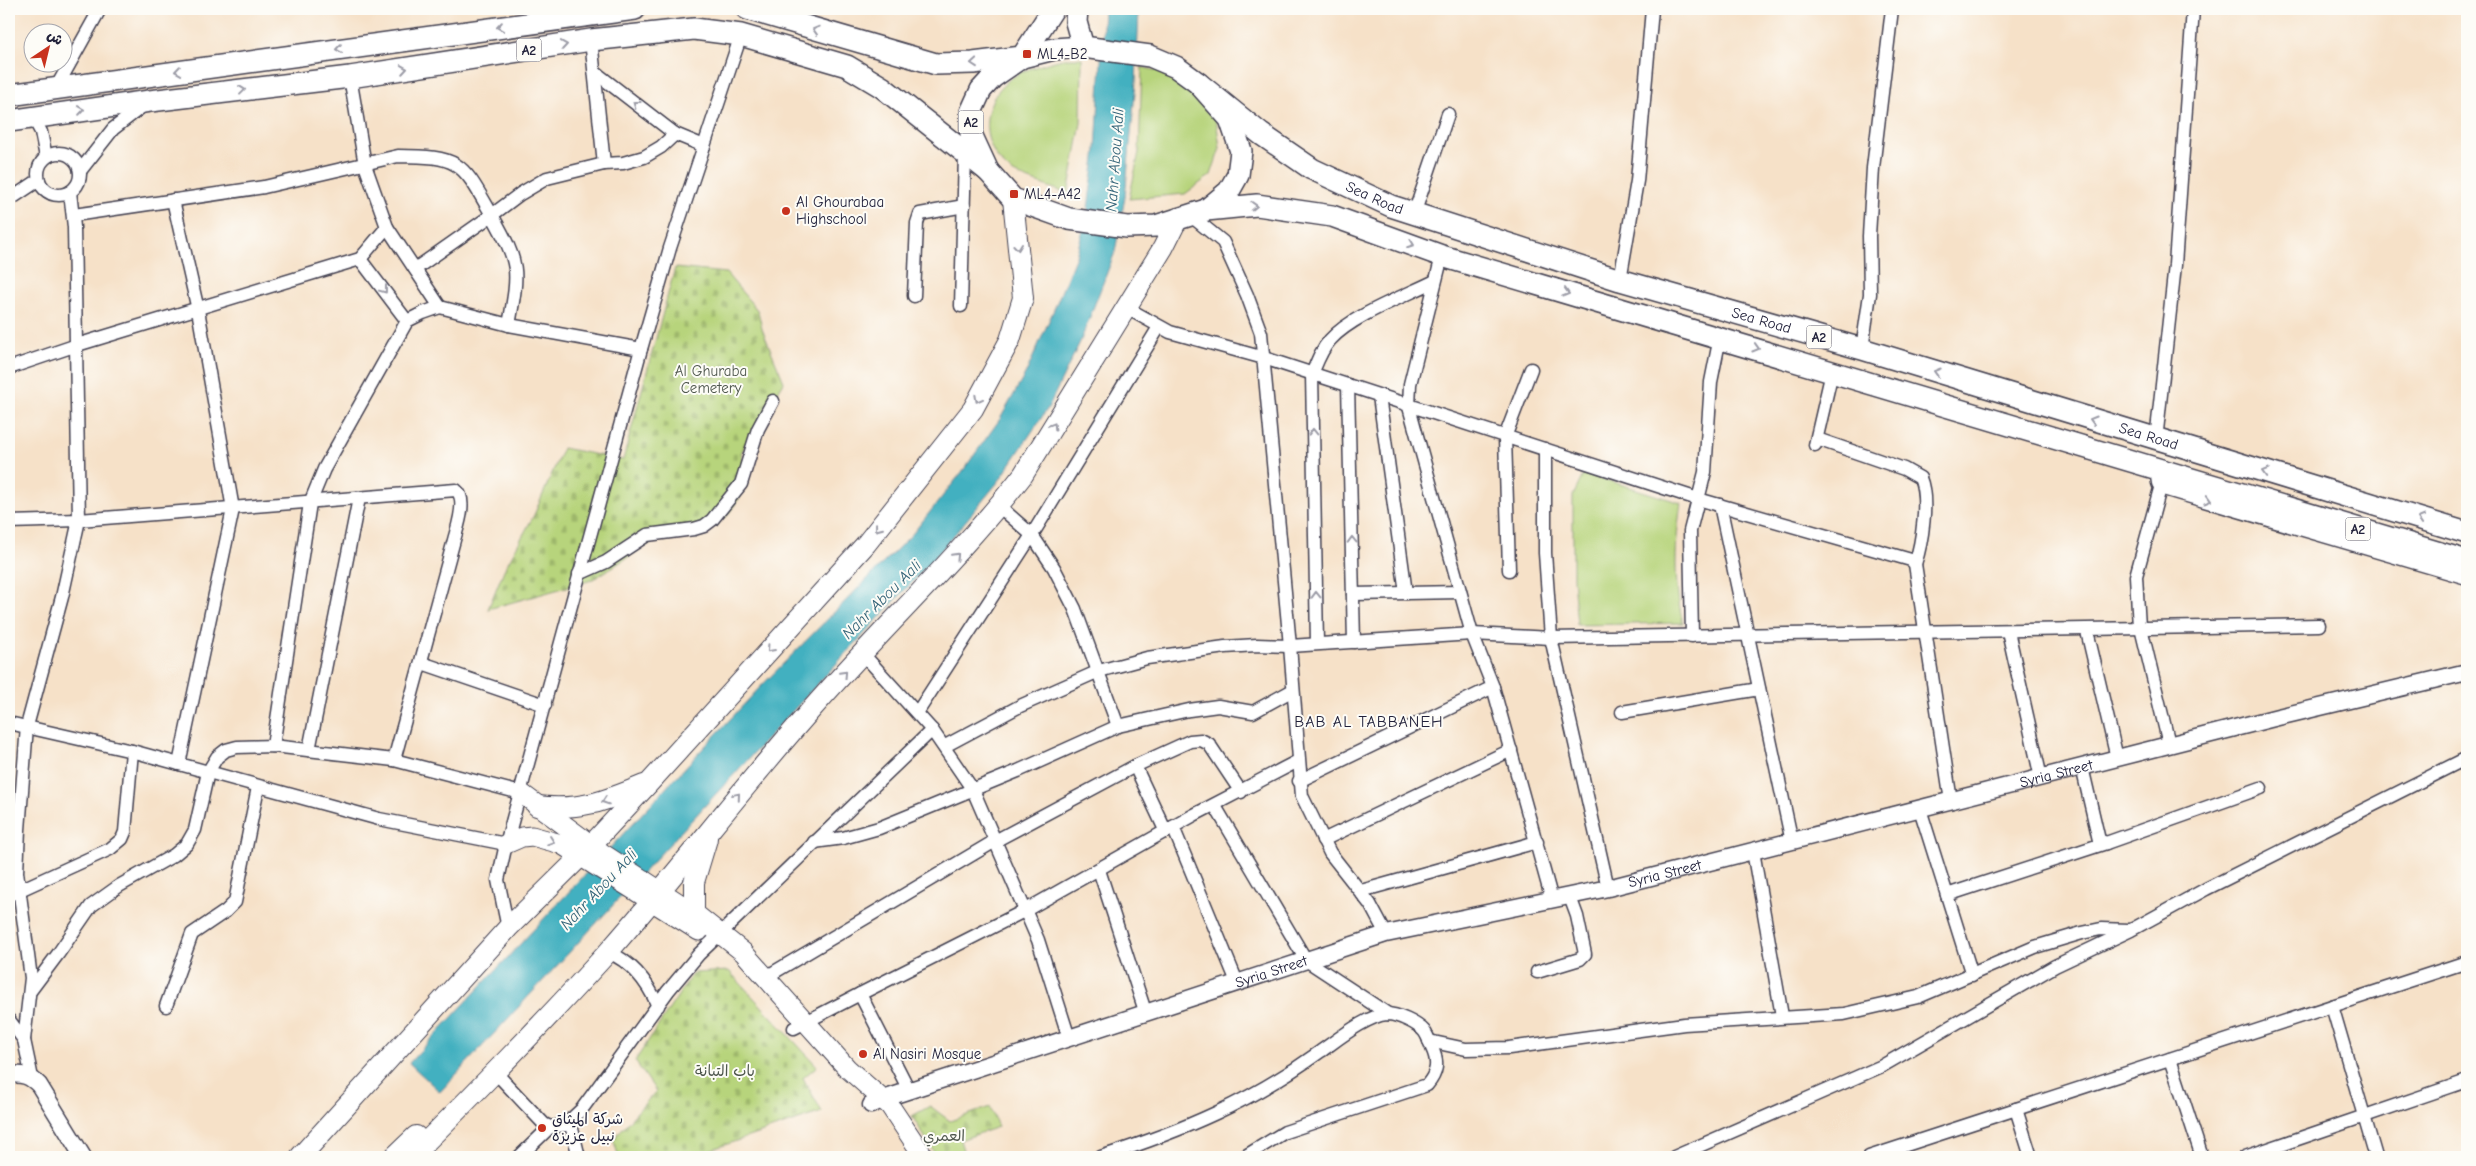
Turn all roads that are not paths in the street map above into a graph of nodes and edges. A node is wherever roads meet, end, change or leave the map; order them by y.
1 (100, 9) edge
2 (635, 9) edge
3 (747, 9) edge
4 (1053, 9) edge
5 (1077, 9) edge
6 (1652, 9) edge
7 (1892, 9) edge
8 (2193, 9) edge
9 (600, 13) junction
10 (794, 16) edge
11 (741, 35) junction
12 (597, 40) junction
13 (1083, 47) junction
14 (1022, 57) junction
15 (596, 73) junction
16 (350, 77) junction
17 (1198, 83) junction
18 (56, 88) junction
19 (9, 95) edge
20 (150, 101) junction
21 (1448, 114) dead end
22 (33, 117) junction
23 (9, 122) edge
24 (675, 134) junction
25 (704, 146) junction
26 (965, 154) junction
27 (46, 157) junction
28 (604, 164) junction
29 (365, 165) junction
30 (80, 171) junction
31 (988, 171) junction
32 (39, 180) junction
33 (70, 192) junction
34 (1013, 198) junction
35 (9, 200) edge
36 (172, 200) junction
37 (964, 206) junction
38 (1191, 214) junction
39 (1414, 214) junction
40 (74, 215) junction
41 (492, 215) junction
42 (387, 227) junction
43 (1442, 256) junction
44 (360, 259) junction
45 (415, 269) junction
46 (1620, 280) junction
47 (1435, 281) junction
48 (914, 296) dead end
49 (962, 306) dead end
50 (440, 307) junction
51 (1125, 307) junction
52 (198, 310) junction
53 (407, 321) junction
54 (509, 325) junction
55 (1159, 327) junction
56 (1720, 337) junction
57 (77, 345) junction
58 (640, 349) junction
59 (1862, 349) junction
60 (1264, 358) junction
61 (9, 368) edge
62 (1531, 369) dead end
63 (1832, 372) junction
64 (1312, 374) junction
65 (1348, 385) junction
66 (1379, 396) junction
67 (774, 401) dead end
68 (1409, 407) junction
69 (1505, 437) junction
70 (2156, 440) junction
71 (1544, 449) junction
72 (2160, 478) junction
73 (359, 498) junction
74 (1698, 499) junction
75 (310, 503) junction
76 (1720, 505) junction
77 (999, 506) junction
78 (233, 509) junction
79 (79, 520) junction
80 (9, 522) edge
81 (2467, 533) edge
82 (1032, 535) junction
83 (2467, 561) edge
84 (1915, 564) junction
85 (1509, 570) dead end
86 (579, 574) junction
87 (2467, 576) edge
88 (1460, 592) junction
89 (1406, 593) junction
90 (1353, 594) junction
91 (2319, 625) dead end
92 (2140, 628) junction
93 (1926, 631) junction
94 (2008, 631) junction
95 (2087, 631) junction
96 (1472, 634) junction
97 (1692, 636) junction
98 (1747, 636) junction
99 (1551, 638) junction
100 (1354, 642) junction
101 (1317, 643) junction
102 (1290, 646) junction
103 (863, 654) junction
104 (422, 663) junction
105 (1099, 671) junction
106 (2467, 672) edge
107 (1493, 687) junction
108 (1759, 688) junction
109 (1293, 690) junction
110 (545, 704) junction
111 (1622, 712) dead end
112 (916, 713) junction
113 (9, 723) edge
114 (27, 726) junction
115 (1118, 726) junction
116 (932, 730) junction
117 (2169, 744) junction
118 (273, 746) junction
119 (944, 746) junction
120 (309, 750) junction
121 (1511, 750) junction
122 (132, 751) junction
123 (2117, 758) junction
124 (2467, 758) edge
125 (394, 760) junction
126 (1298, 761) junction
127 (179, 764) junction
128 (1135, 766) junction
129 (2082, 767) junction
130 (208, 772) junction
131 (2041, 778) junction
132 (1299, 781) junction
133 (650, 782) junction
134 (258, 786) junction
135 (2261, 788) dead end
136 (973, 790) junction
137 (15, 792) edge
138 (1241, 792) junction
139 (521, 793) junction
140 (1951, 801) junction
141 (537, 806) junction
142 (1214, 806) junction
143 (1920, 809) junction
144 (712, 826) junction
145 (1170, 829) junction
146 (1323, 840) junction
147 (814, 842) junction
148 (995, 842) junction
149 (1537, 842) junction
150 (1792, 842) junction
151 (2106, 843) junction
152 (506, 844) junction
153 (1753, 852) junction
154 (591, 855) junction
155 (1099, 870) junction
156 (1608, 888) junction
157 (21, 889) junction
158 (646, 890) junction
159 (1360, 891) junction
160 (9, 895) edge
161 (1947, 895) junction
162 (1570, 897) junction
163 (1552, 900) junction
164 (1026, 910) junction
165 (694, 913) junction
166 (508, 928) junction
167 (2131, 930) junction
168 (1386, 934) junction
169 (717, 937) junction
170 (608, 952) junction
171 (1306, 960) junction
172 (2467, 962) edge
173 (1537, 972) dead end
174 (1972, 975) junction
175 (766, 977) junction
176 (1237, 982) junction
177 (31, 990) junction
178 (860, 994) junction
179 (166, 1006) dead end
180 (658, 1006) junction
181 (2332, 1006) junction
182 (1145, 1011) junction
183 (1388, 1014) junction
184 (1782, 1016) junction
185 (9, 1020) edge
186 (800, 1025) junction
187 (1069, 1038) junction
188 (24, 1040) junction
189 (1429, 1041) junction
190 (2170, 1059) junction
191 (496, 1072) junction
192 (9, 1075) edge
193 (32, 1078) junction
194 (2467, 1080) edge
195 (909, 1090) junction
196 (877, 1102) junction
197 (2016, 1110) junction
198 (2365, 1115) junction
199 (570, 1121) junction
200 (550, 1127) junction
201 (1689, 1155) edge
202 (83, 1157) edge
203 (300, 1157) edge
204 (394, 1157) edge
205 (411, 1157) edge
206 (519, 1157) edge
207 (579, 1157) edge
208 (914, 1157) edge
209 (924, 1157) edge
210 (1101, 1157) edge
211 (1244, 1157) edge
212 (1674, 1157) edge
213 (1869, 1157) edge
214 (2031, 1157) edge
215 (2202, 1157) edge
216 (2246, 1157) edge
217 (2376, 1157) edge

1 - 18 street
2 - 9 highway, A2
3 - 10 highway, A2
4 - 14 highway
5 - 13 highway
6 - 46 street
7 - 59 street
8 - 70 street
9 - 12 highway
9 -> 18 highway, A2
14 -> 10 highway, A2
11 - 12 highway, A2
11 - 25 street
11 - 26 highway, A2
12 - 15 street
16 -> 12 highway, A2
13 - 14 highway, A2
13 - 17 highway, A2
14 - 31 highway, A2
24 -> 15 street
15 - 28 street
20 -> 16 highway, A2
16 - 29 street
17 - 38 highway, A2
17 - 39 highway, Sea Road / A2
18 - 19 highway, A2
22 -> 20 highway, A2
20 - 30 street
21 - 39 street
22 - 23 highway, A2
22 - 27 street
24 - 25 street
24 - 28 street
25 - 58 street
26 - 31 highway, A2
26 - 37 street
27 - 30 street
27 - 32 street
28 - 41 street
29 - 36 street
29 - 41 street
29 - 42 street
30 - 33 street
31 - 34 highway, A2
32 - 33 street
32 - 35 street
33 - 40 street
34 - 38 highway, A2
34 -> 133 main road
36 - 40 street
36 - 52 street
37 - 48 street
37 - 49 street
38 -> 43 highway, Sea Road / A2
38 - 51 main road
38 - 60 street
39 - 46 highway, Sea Road / A2
40 - 57 street
41 - 45 street
41 - 54 street
42 - 44 street
42 - 45 street
43 - 47 street
43 -> 56 highway, Sea Road / A2
44 - 52 street
44 -> 53 street
45 - 50 street
46 - 59 highway, Sea Road / A2
47 - 64 street
47 - 68 street
50 - 53 street
50 - 54 street
51 - 55 street
77 -> 51 main road
52 - 57 street
52 - 78 street
53 - 75 street
54 - 58 street
55 - 60 street
55 - 82 street
56 -> 63 highway, Sea Road / A2
56 - 74 street
57 - 61 street
57 - 79 street
58 - 86 street
70 -> 59 highway, Sea Road / A2
60 - 64 street
60 - 102 street
62 - 69 street
63 - 72 highway, Sea Road / A2
63 - 84 street
64 - 65 street
101 -> 64 street
65 - 66 street
90 -> 65 street
66 - 68 street
66 - 89 street
67 - 86 street
68 - 69 street
68 - 88 street
69 - 71 street
69 - 85 street
81 -> 70 highway, Sea Road / A2
71 - 74 street
71 - 99 street
72 - 83 highway, Sea Road / A2
72 -> 87 street
72 - 92 street
73 - 75 street
73 - 104 street
73 - 120 street
74 - 76 street
74 - 97 street
75 - 78 street
75 - 118 street
76 - 84 street
76 - 98 street
77 - 82 street
103 -> 77 main road
78 - 79 street
78 - 127 street
79 - 80 street
79 - 114 street
82 - 105 street
82 - 112 street
84 - 93 street
86 - 110 street
88 - 89 street
88 - 96 street
89 - 90 street
90 - 100 street
91 - 92 street
92 - 95 street
92 - 117 street
93 - 94 street
93 - 98 street
93 - 140 street
94 - 95 street
94 - 131 street
95 - 123 street
96 - 99 street
96 - 100 street
96 - 107 street
97 - 98 street
97 - 99 street
98 - 108 street
99 - 156 street
100 - 101 street
101 - 102 street
102 - 105 street
102 - 109 street
103 - 112 street
144 -> 103 main road
104 - 110 street
104 - 125 street
105 - 115 street
105 - 119 street
106 - 117 street, Syria Street
107 - 121 street
107 - 132 street
108 - 111 street
108 - 150 street
109 - 115 street
109 - 126 street
110 - 139 street
112 - 116 street
113 - 114 street
114 - 122 street
114 - 137 street
115 - 136 street
116 - 119 street
116 - 147 street
117 - 123 street, Syria Street
118 - 120 street
118 - 130 street
119 - 136 street
120 - 125 street
121 - 146 street
121 - 149 street
122 - 127 street
122 - 157 street
123 - 129 street, Syria Street
124 - 167 street
125 - 139 street
126 - 132 street
126 - 138 street
127 - 130 street
128 - 138 street
128 - 145 street
128 - 148 street
129 - 131 street, Syria Street
129 - 151 street
130 - 134 street
130 - 177 street
131 - 140 street, Syria Street
132 - 146 street
133 -> 141 main road
133 - 154 main road
134 - 152 street
134 - 179 street
135 - 151 street
136 - 147 street
136 - 148 street
137 - 157 street
138 - 142 street
139 - 141 main road
139 - 152 street
140 - 143 street, Syria Street
141 - 154 main road
142 - 145 street
142 - 171 street
143 - 150 street, Syria Street
143 - 161 street
144 - 158 main road
144 - 165 main road
145 - 155 street
145 - 176 street
146 - 159 street
147 - 169 street
148 - 164 street
148 - 175 street
149 - 159 street
149 - 163 street
150 - 153 street, Syria Street
151 - 161 street
152 -> 154 main road
152 - 166 street
153 - 156 street, Syria Street
153 - 184 street
154 - 158 main road
154 - 166 main road
155 - 164 street
155 - 182 street
156 - 162 street, Syria Street
157 - 160 street
157 - 177 street
158 - 165 main road
158 - 169 main road
158 - 170 main road
158 - 204 main road
159 - 168 street
161 - 174 street
162 - 163 street, Syria Street
162 - 173 street
163 - 168 street, Syria Street
164 - 178 street
164 - 187 street
165 - 169 main road
166 - 203 main road
167 - 174 street
167 - 201 street
168 - 171 street, Syria Street
169 - 175 main road
169 - 180 street
169 - 186 main road
170 - 180 street
170 - 191 main road
171 - 176 street, Syria Street
171 - 183 street
172 - 181 street
174 - 184 street
175 - 186 main road
176 - 182 street, Syria Street
177 - 188 street
178 - 186 street
178 - 195 street
180 - 199 street
181 - 190 street
181 - 198 street
182 - 187 street, Syria Street
183 - 189 street
183 - 210 street
184 - 189 street
185 - 188 street
186 - 196 main road
187 - 195 street, Syria Street
188 - 193 street
189 - 211 street
190 - 197 street
190 - 215 street
191 - 200 street
191 - 205 main road
192 - 193 street
193 - 202 street
194 - 198 street
195 - 196 street, Syria Street
196 - 208 main road
196 - 209 main road
197 - 213 street
197 - 214 street
198 - 216 street
198 - 217 street
199 - 200 street
199 - 207 street
200 - 206 street
201 - 212 street

